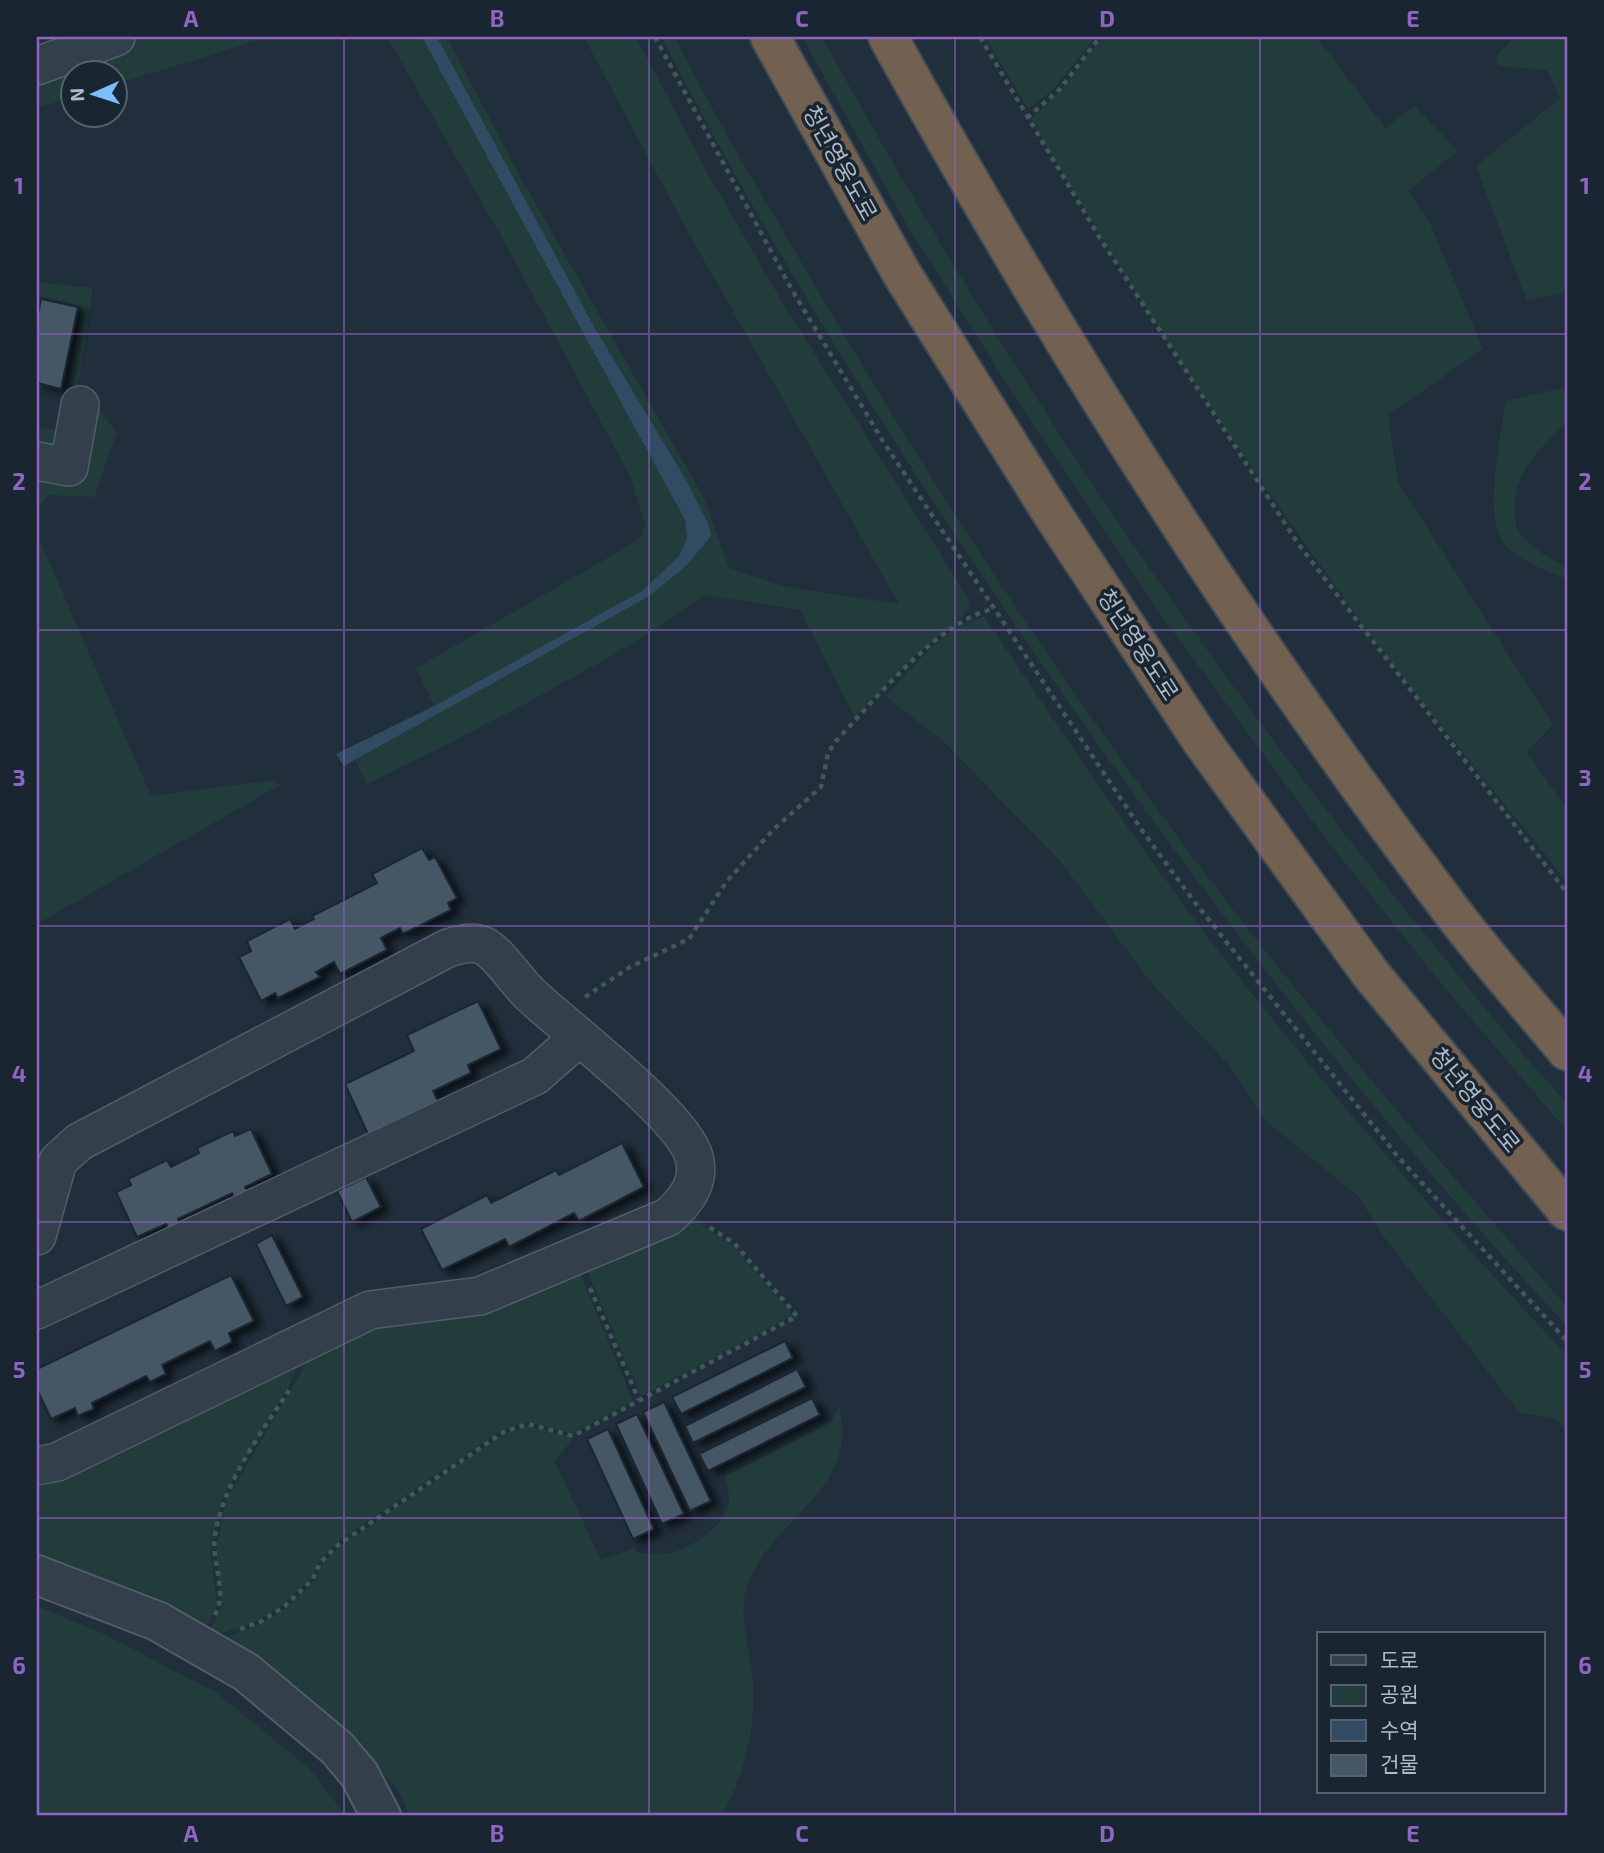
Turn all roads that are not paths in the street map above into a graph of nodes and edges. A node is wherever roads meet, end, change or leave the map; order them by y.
1 (116, 37) edge
2 (770, 37) edge
3 (888, 37) edge
4 (37, 66) edge
5 (80, 405) dead end
6 (37, 461) edge
7 (569, 1030) junction
8 (1567, 1051) edge
9 (1567, 1211) edge
10 (37, 1236) edge
11 (37, 1310) edge
12 (37, 1466) edge
13 (37, 1575) edge
14 (381, 1816) edge

1 - 4 street
2 - 9 highway, 청년영웅도로
3 - 8 highway
5 - 6 street
7 - 10 street
7 - 11 street
7 - 12 street
13 - 14 street

